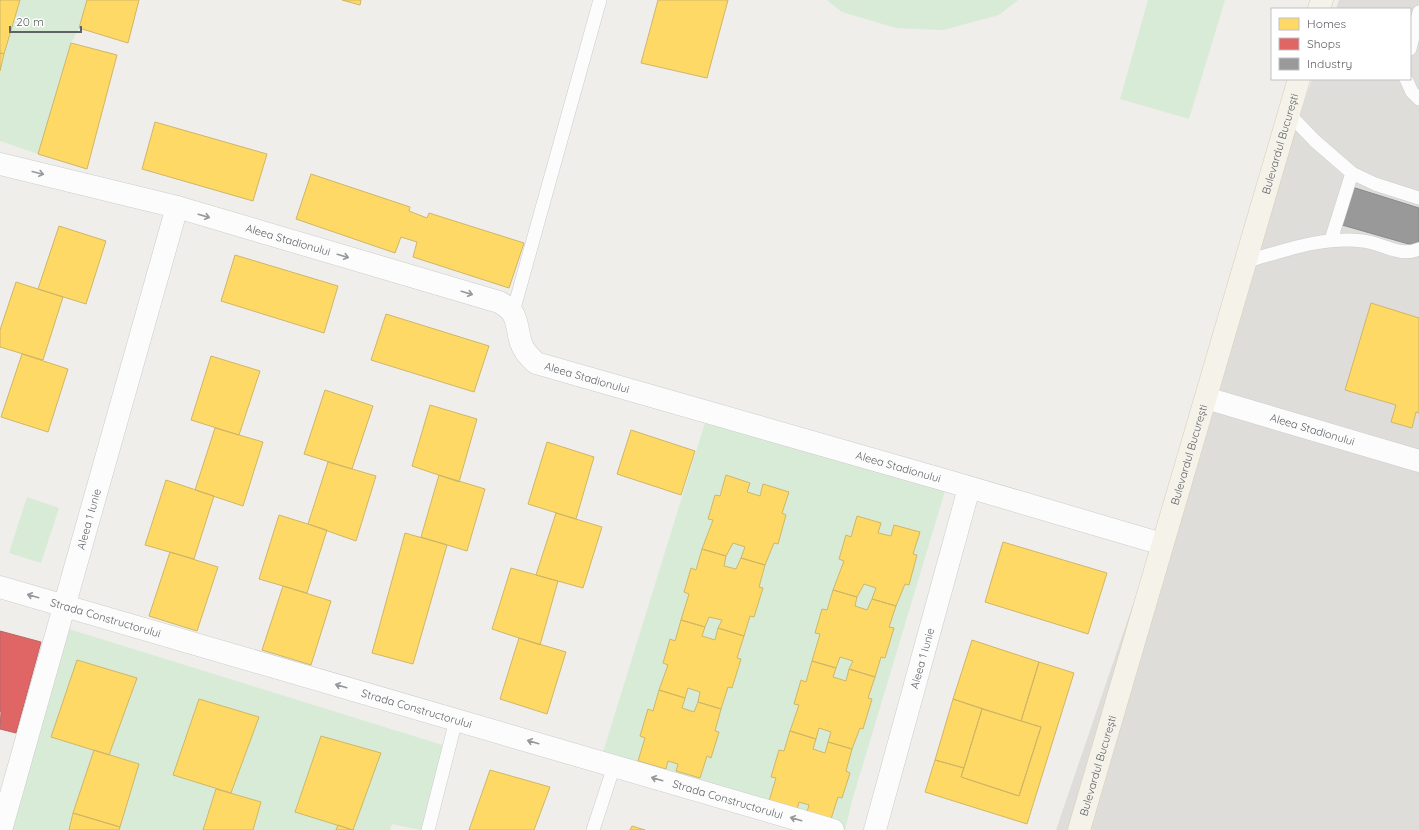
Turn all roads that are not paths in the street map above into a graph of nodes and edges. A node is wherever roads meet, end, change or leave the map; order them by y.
1 (600, 0) edge
2 (1419, 12) edge
3 (1411, 45) edge
4 (1299, 80) edge
5 (1406, 80) edge
6 (1419, 99) edge
7 (1289, 114) junction
8 (0, 164) edge
9 (1352, 173) junction
10 (1419, 198) edge
11 (177, 208) junction
12 (1331, 240) junction
13 (1419, 249) edge
14 (1247, 262) junction
15 (513, 312) junction
16 (1206, 398) junction
17 (1419, 461) edge
18 (969, 488) junction
19 (1162, 544) junction
20 (0, 587) edge
21 (65, 606) junction
22 (456, 720) junction
23 (614, 766) junction
24 (1, 830) edge
25 (428, 830) edge
26 (593, 830) edge
27 (833, 830) edge
28 (875, 830) edge
29 (1079, 830) edge

1 - 15 lane
2 - 3 lane
4 - 7 main road, Bulevardul București
5 - 6 lane
7 - 9 lane
7 - 14 main road, Bulevardul București
8 -> 11 street, Aleea Stadionului
9 - 10 lane
9 - 12 lane
11 -> 15 street, Aleea Stadionului
11 - 21 street, Aleea 1 Iunie
12 - 13 lane
12 - 14 lane
14 - 16 main road, Bulevardul București
15 - 18 street, Aleea Stadionului
16 - 17 street, Aleea Stadionului
16 - 19 main road, Bulevardul București
18 - 19 street, Aleea Stadionului
18 - 28 street, Aleea 1 Iunie
19 - 29 main road, Bulevardul București
21 -> 20 street, Strada Constructorului
22 -> 21 street, Strada Constructorului
21 - 24 street, Aleea 1 Iunie
23 -> 22 street, Strada Constructorului
22 - 25 lane
23 - 26 lane
27 -> 23 street, Strada Constructorului

